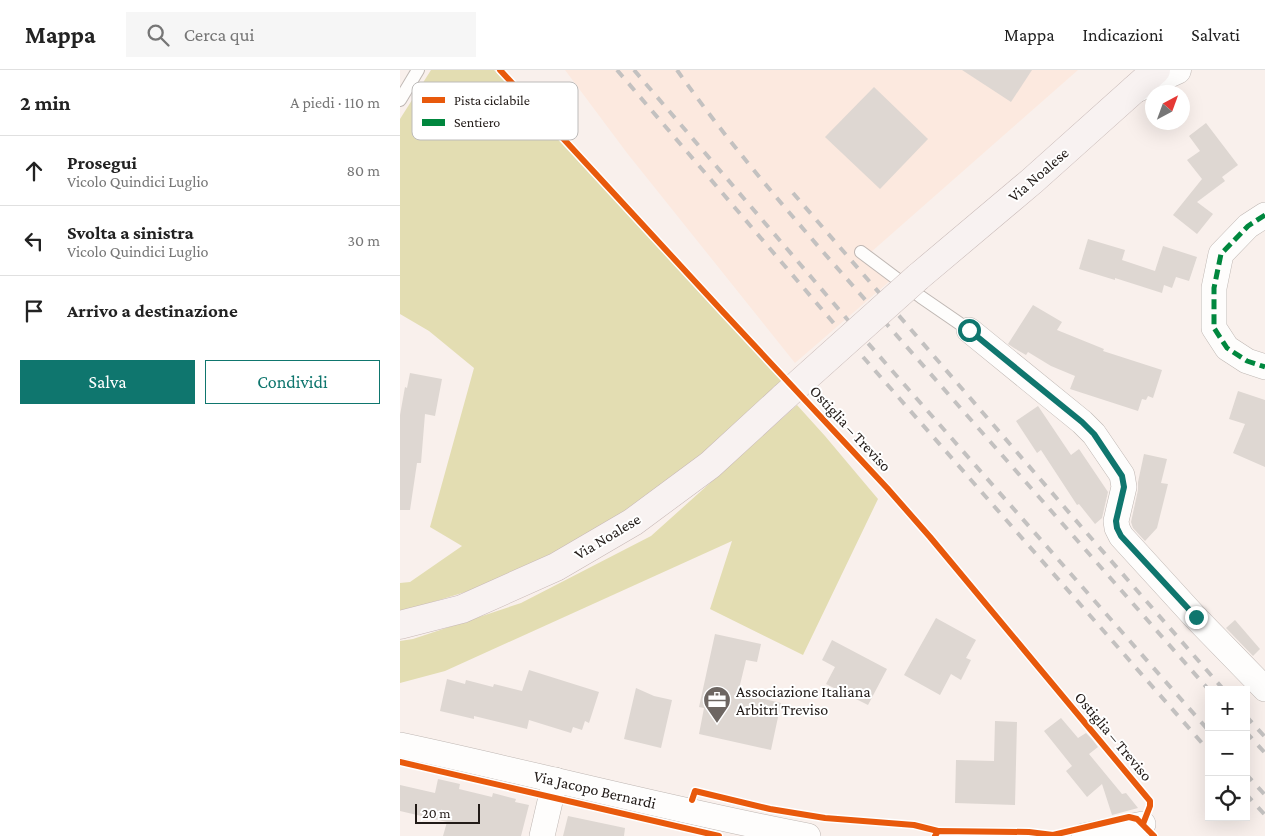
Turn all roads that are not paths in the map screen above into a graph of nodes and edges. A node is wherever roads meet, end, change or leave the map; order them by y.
1 (418, 70) edge
2 (1156, 70) edge
3 (1178, 70) edge
4 (1135, 89) junction
5 (400, 100) edge
6 (1265, 215) edge
7 (861, 252) dead end
8 (969, 330) joint
9 (1265, 367) edge
10 (400, 625) edge
11 (1265, 689) edge
12 (400, 745) edge
13 (556, 780) junction
14 (1143, 824) dead end
15 (703, 825) edge
16 (796, 835) edge
17 (542, 836) edge
18 (1084, 836) edge

1 - 5 lane
2 - 4 main road, Via Noalese
3 - 4 main road
4 - 10 main road, Via Noalese, bridge
6 - 9 street
7 - 8 lane
8 - 11 street
12 - 13 street, Via Jacopo Bernardi
13 - 15 street, Via Jacopo Bernardi
13 - 17 street
14 - 18 street
15 - 16 street, Via Jacopo Bernardi

